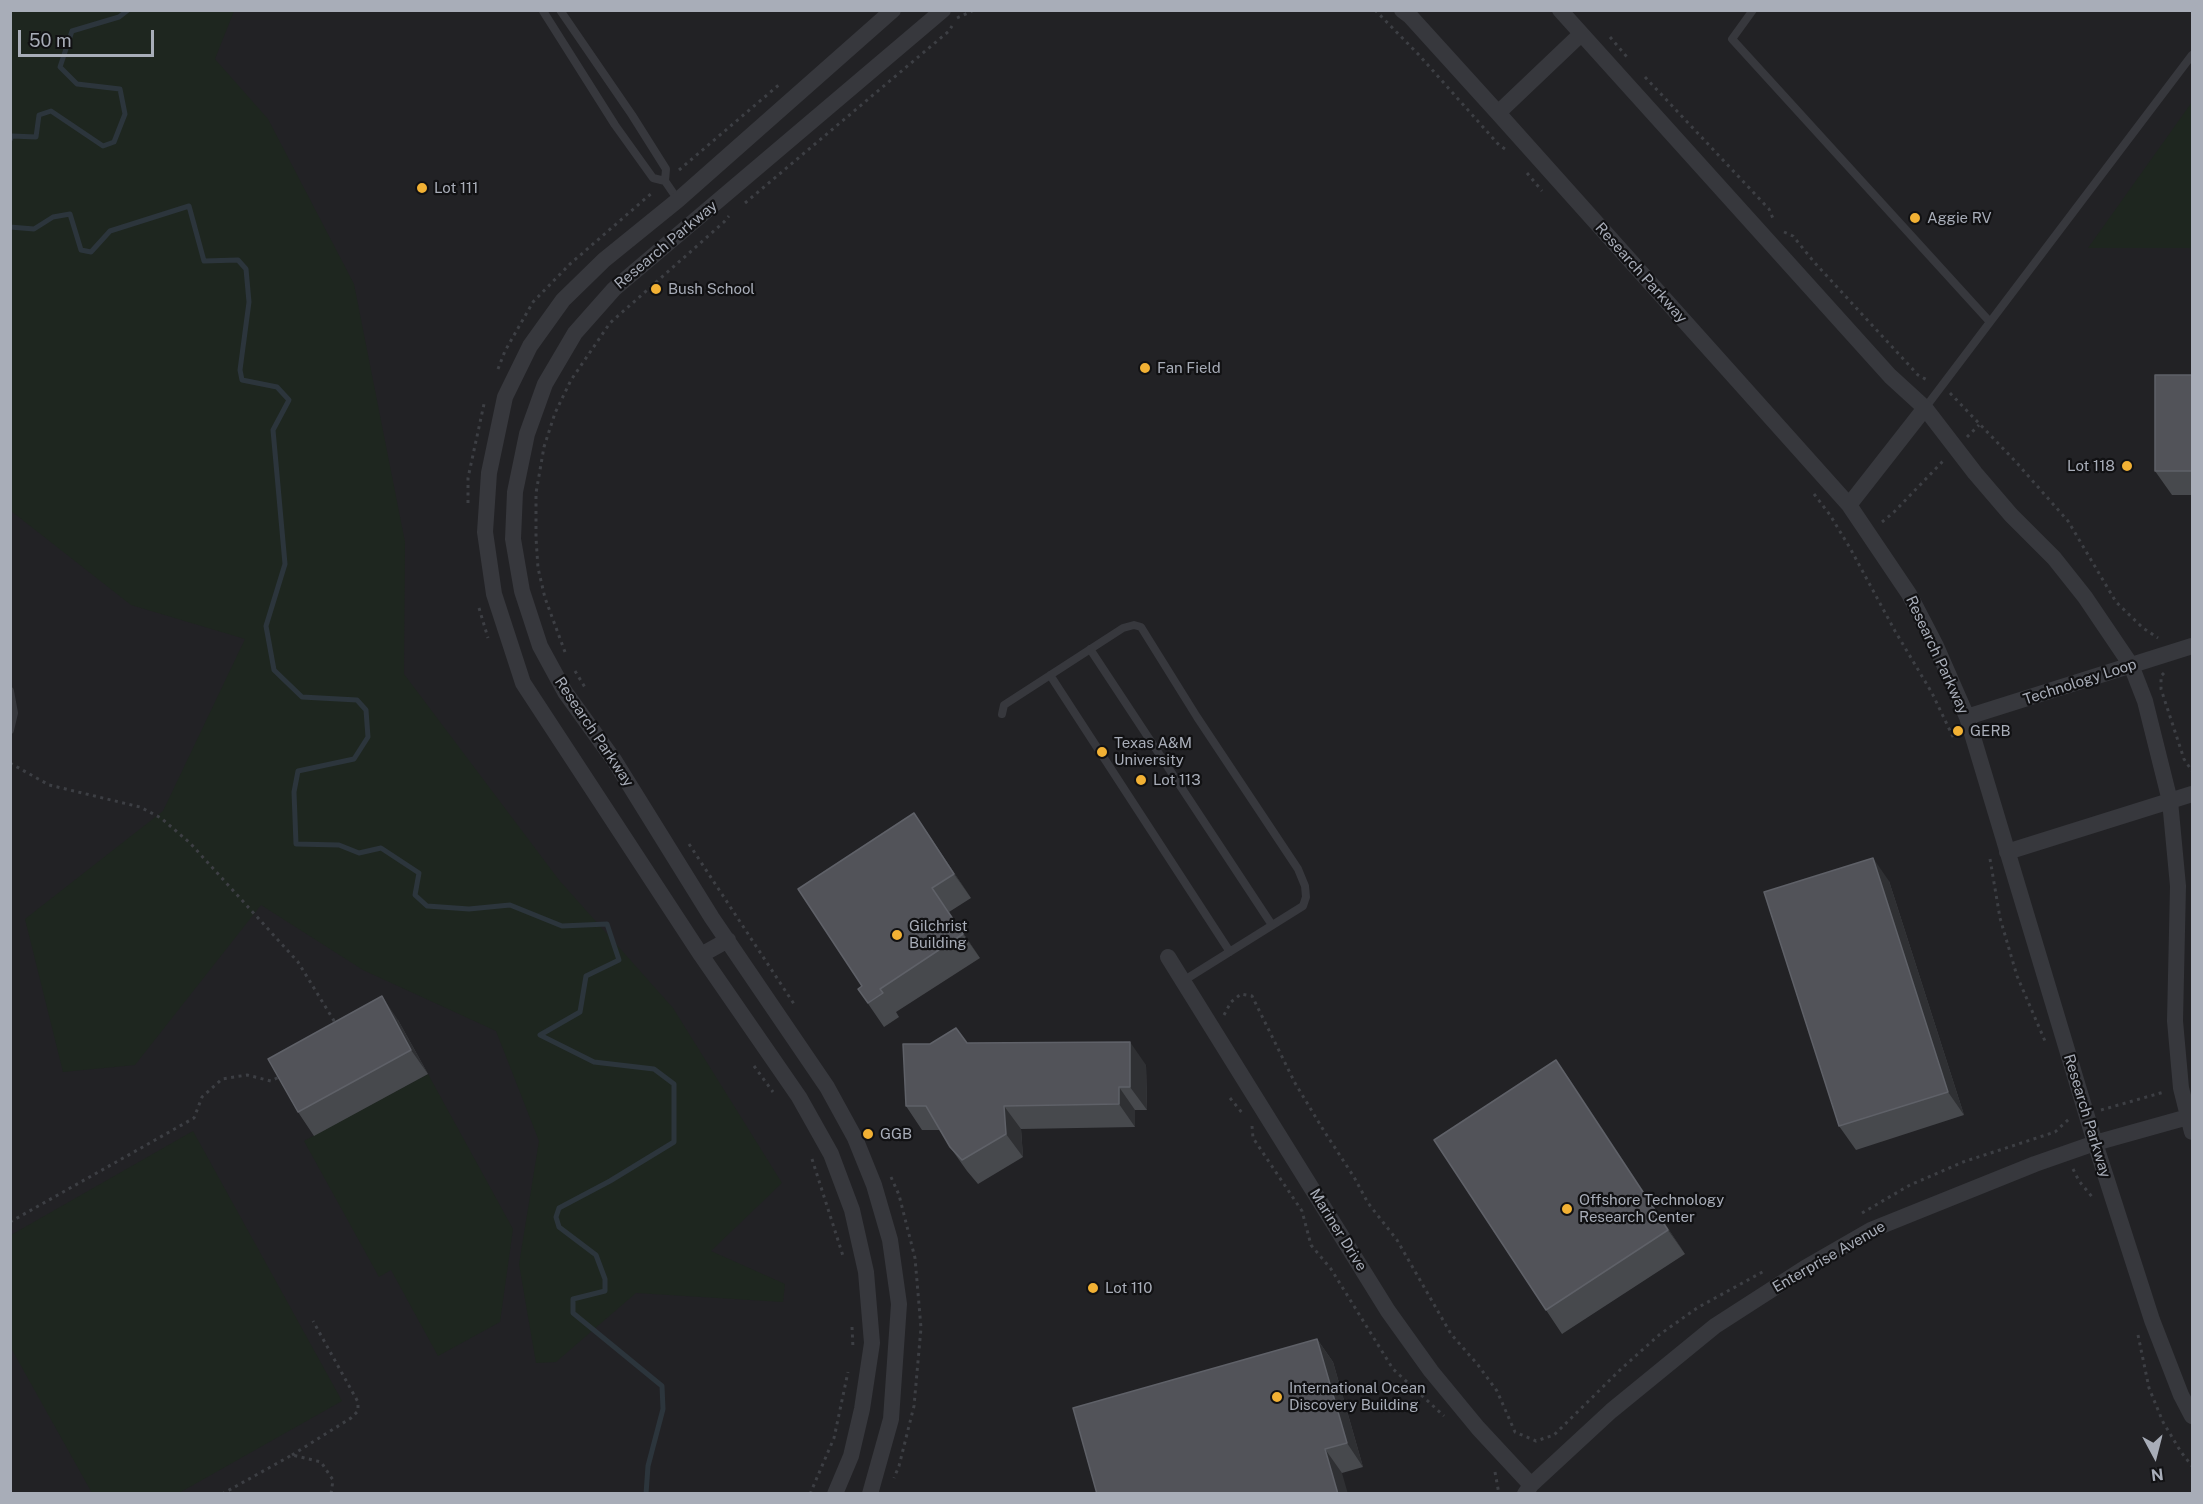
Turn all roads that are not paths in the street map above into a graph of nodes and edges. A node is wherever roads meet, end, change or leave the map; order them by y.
1 (561, 10) edge
2 (893, 10) edge
3 (943, 10) edge
4 (1402, 10) edge
5 (1560, 10) edge
6 (1753, 10) edge
7 (543, 11) edge
8 (1581, 34) junction
9 (2193, 55) edge
10 (1498, 114) junction
11 (665, 181) junction
12 (678, 200) junction
13 (693, 222) junction
14 (1990, 322) junction
15 (1926, 408) junction
16 (1849, 505) junction
17 (2193, 646) edge
18 (1090, 649) junction
19 (2132, 665) junction
20 (1050, 675) junction
21 (10, 691) edge
22 (1002, 714) dead end
23 (1967, 717) junction
24 (10, 730) edge
25 (2193, 794) edge
26 (2170, 801) junction
27 (2007, 852) junction
28 (1272, 925) junction
29 (728, 940) junction
30 (1230, 952) junction
31 (701, 955) junction
32 (1168, 957) dead end
33 (1183, 981) junction
34 (2190, 1125) edge
35 (2095, 1143) junction
36 (879, 1203) junction
37 (852, 1210) junction
38 (2193, 1416) edge
39 (1528, 1490) edge
40 (835, 1494) edge
41 (870, 1494) edge

1 - 11 lane
2 - 12 street, Research Parkway
3 - 13 street, Research Parkway
4 - 10 street, Research Parkway
5 - 8 street
6 - 14 lane
7 - 11 lane
8 - 10 street
8 - 15 street
9 - 14 lane
10 - 16 street, Research Parkway
11 - 12 lane
12 - 13 street
12 - 31 street, Research Parkway
13 - 29 street, Research Parkway
14 - 15 lane
15 - 16 street
15 - 19 street
16 - 23 street, Research Parkway
17 - 19 street, Technology Loop
18 - 20 lane
18 - 28 lane
18 - 28 lane
19 - 23 street, Technology Loop
19 - 26 street
20 - 22 lane
20 - 30 lane
21 - 24 lane
23 - 27 street, Research Parkway
25 - 26 street
26 - 27 street
26 - 34 street
27 - 35 street, Research Parkway
28 - 30 lane
29 - 31 street
29 - 36 street, Research Parkway
30 - 33 lane
31 - 37 street, Research Parkway
32 - 33 street, Mariner Drive
33 - 39 street, Mariner Drive
34 - 35 street, Enterprise Avenue
35 - 38 street, Research Parkway
35 - 39 street, Enterprise Avenue
36 - 37 street
36 - 41 street, Research Parkway
37 - 40 street, Research Parkway

